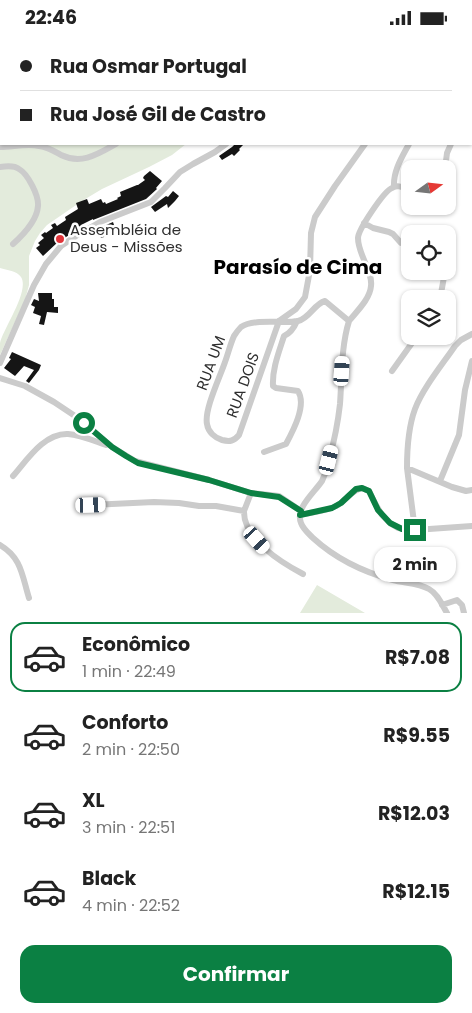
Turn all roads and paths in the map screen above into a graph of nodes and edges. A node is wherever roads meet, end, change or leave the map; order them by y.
1 (37, 145) edge
2 (37, 145) edge
3 (114, 145) edge
4 (225, 145) edge
5 (364, 145) edge
6 (408, 145) edge
7 (451, 145) edge
8 (0, 147) edge
9 (447, 160) edge
10 (0, 167) edge
11 (401, 186) edge
12 (394, 187) junction
13 (364, 223) junction
14 (401, 243) edge
15 (13, 244) dead end
16 (279, 321) junction
17 (297, 321) junction
18 (349, 321) junction
19 (472, 334) edge
20 (411, 345) edge
21 (472, 361) edge
22 (0, 363) edge
23 (392, 371) dead end
24 (0, 378) edge
25 (218, 439) joint
26 (112, 447) junction
27 (264, 452) dead end
28 (406, 468) junction
29 (13, 475) dead end
30 (440, 481) junction
31 (472, 490) edge
32 (251, 493) junction
33 (91, 505) dead end
34 (244, 511) junction
35 (300, 513) junction
36 (472, 526) edge
37 (415, 530) junction
38 (0, 545) edge
39 (303, 574) dead end
40 (29, 598) dead end
41 (442, 605) junction
42 (447, 613) edge
43 (464, 613) edge

1 - 3 street
2 - 8 street
4 - 22 street
5 - 16 street
6 - 12 street
7 - 9 street
10 - 15 street
11 - 12 street
12 - 13 street
13 - 14 street
13 - 18 street
16 - 17 street, RUA UM
16 - 25 street, RUA DOIS
16 - 25 street, RUA UM
17 - 18 street
17 - 27 street
18 - 35 street
19 - 28 street
20 - 23 street
21 - 30 street
24 - 26 street
26 - 29 street
26 - 32 street
28 - 30 street
28 - 37 street
30 - 31 street
32 - 34 street
32 - 35 street
33 - 34 street
34 - 39 street
35 - 37 street
35 - 41 street
36 - 37 street
38 - 40 street
41 - 42 street
41 - 43 street

